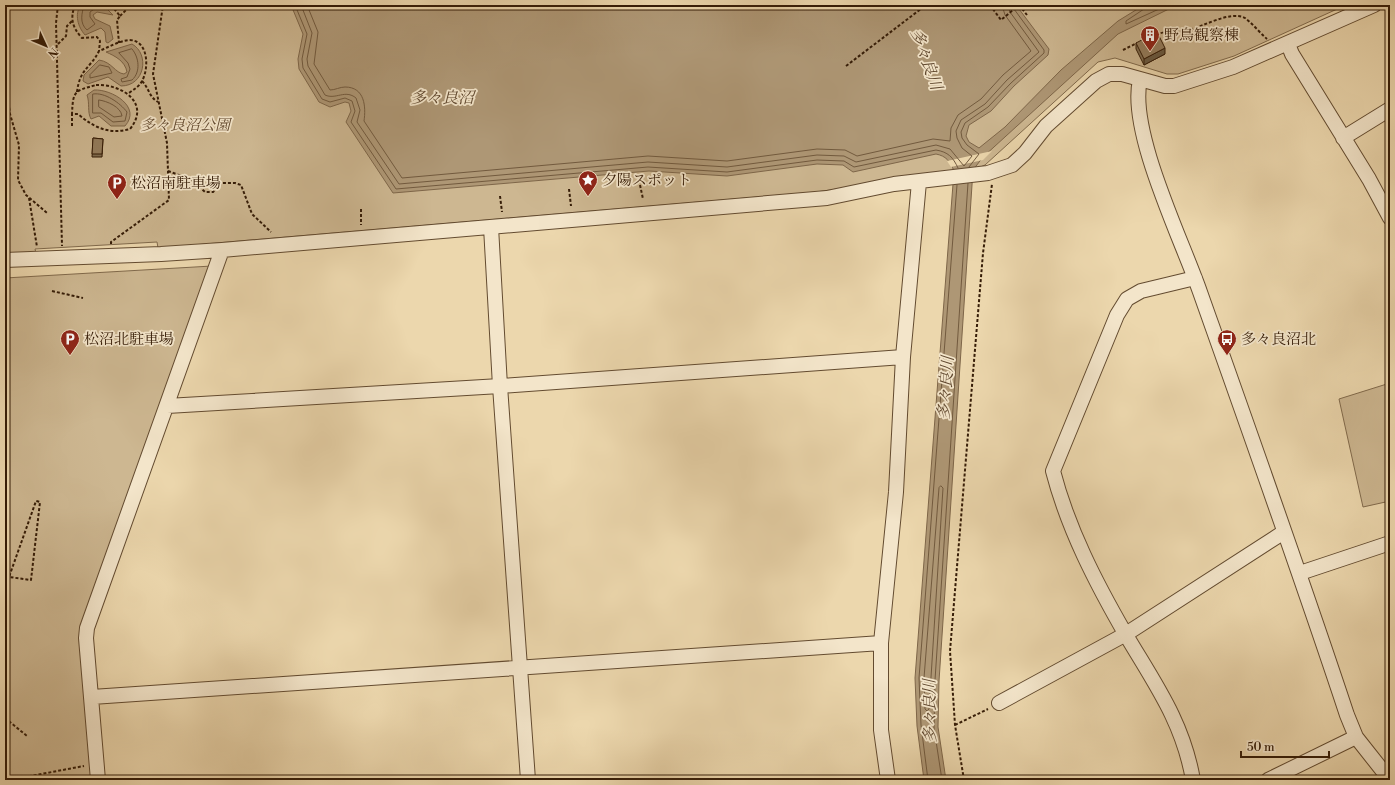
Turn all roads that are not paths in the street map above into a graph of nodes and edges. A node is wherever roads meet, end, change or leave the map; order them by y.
1 (1374, 5) edge
2 (1288, 44) junction
3 (1140, 80) junction
4 (1390, 109) edge
5 (1343, 138) junction
6 (919, 182) junction
7 (1390, 218) edge
8 (491, 227) junction
9 (222, 250) junction
10 (5, 260) edge
11 (1195, 278) junction
12 (903, 357) junction
13 (500, 386) junction
14 (167, 406) junction
15 (1284, 532) junction
16 (1390, 543) edge
17 (1300, 573) junction
18 (1126, 634) junction
19 (882, 643) junction
20 (520, 667) junction
21 (92, 697) junction
22 (1000, 703) road end
23 (1356, 737) junction
24 (98, 780) edge
25 (528, 780) edge
26 (888, 780) edge
27 (1193, 780) edge
28 (1268, 780) edge
29 (1390, 780) edge

1 - 2 street
2 - 3 street
2 - 5 street
3 - 6 street
3 - 11 street
4 - 5 street
5 - 7 street
6 - 8 street
6 - 12 street
8 - 9 street
8 - 13 street
9 - 10 street
9 - 14 street
11 - 15 street
11 - 18 street
12 - 13 street
12 - 19 street
13 - 14 street
13 - 20 street
14 - 21 street
15 - 17 street
15 - 18 street
16 - 17 street
17 - 23 street
18 - 22 street
18 - 27 street
19 - 20 street
19 - 26 street
20 - 21 street
20 - 25 street
21 - 24 street
23 - 28 street
23 - 29 street

